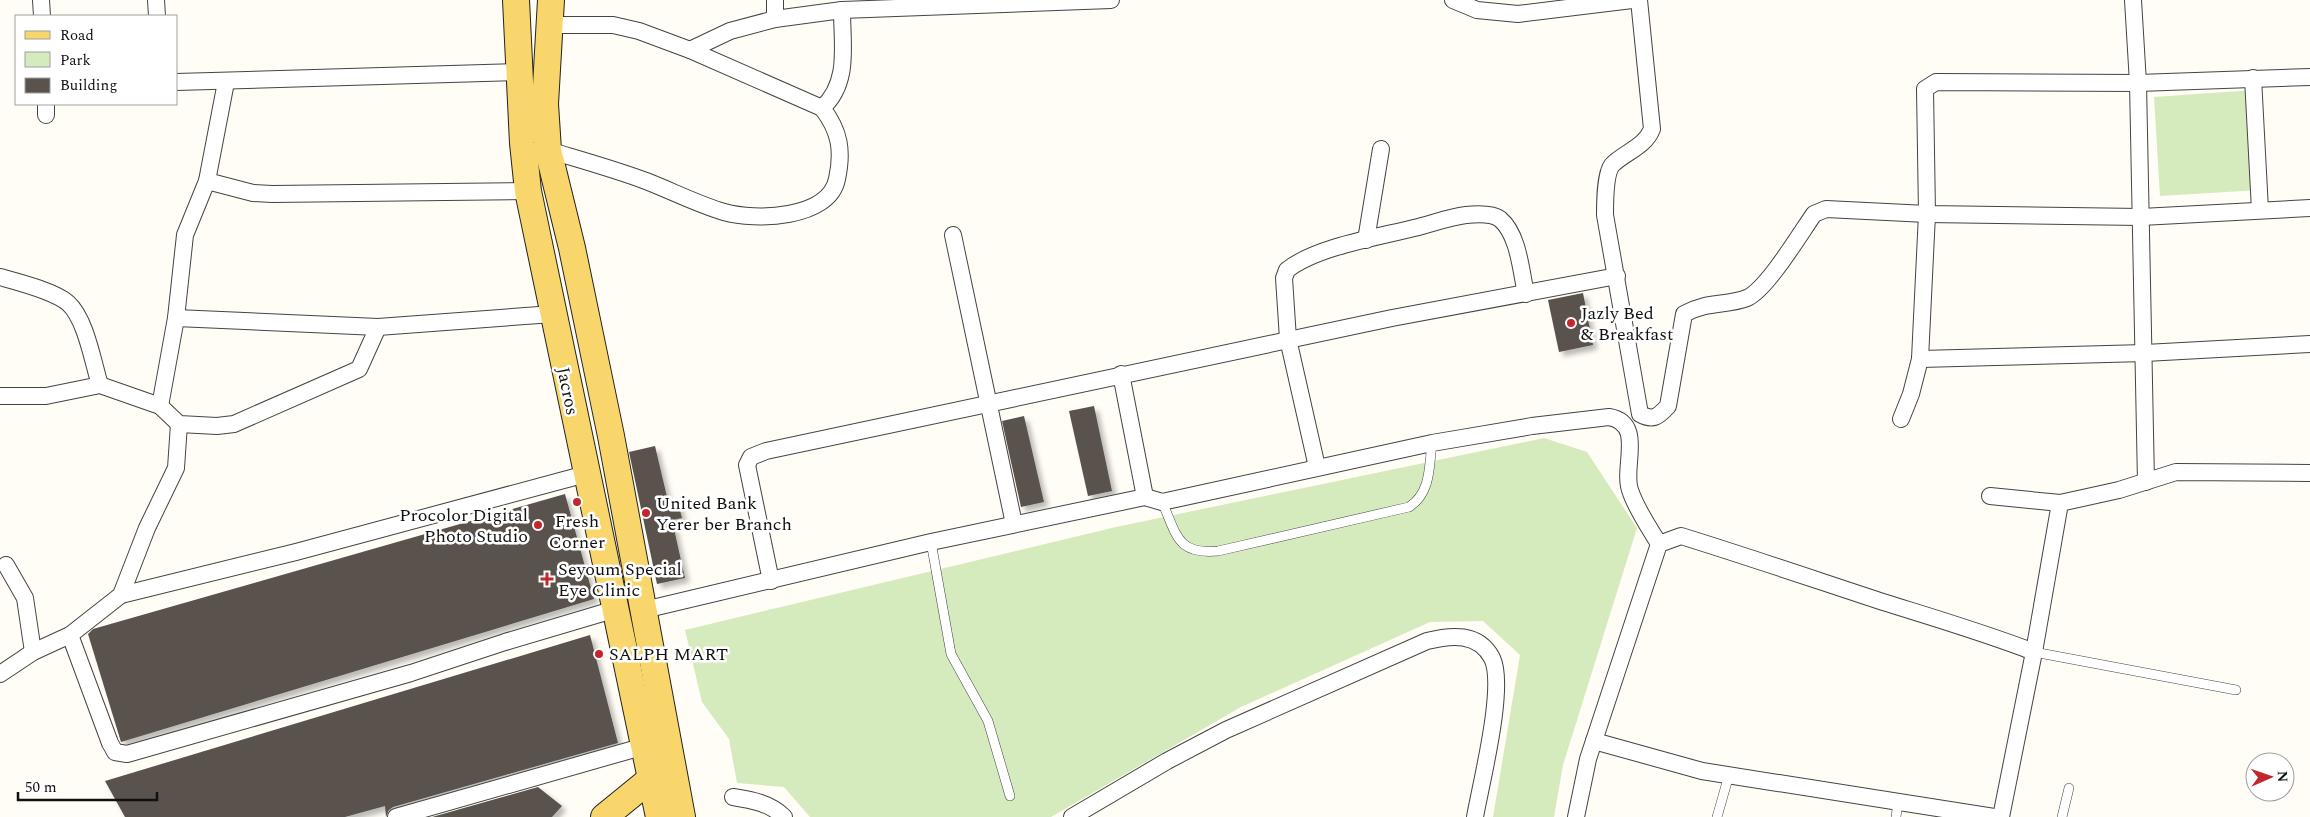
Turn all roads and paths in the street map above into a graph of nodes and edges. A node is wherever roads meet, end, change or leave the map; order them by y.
1 (41, 0) edge
2 (156, 0) edge
3 (516, 0) edge
4 (775, 0) edge
5 (1111, 0) edge
6 (1453, 0) edge
7 (1632, 0) edge
8 (1639, 0) edge
9 (2133, 0) edge
10 (1016, 2) edge
11 (899, 4) edge
12 (842, 10) junction
13 (550, 13) edge
14 (42, 15) edge
15 (157, 15) edge
16 (775, 19) junction
17 (690, 50) junction
18 (520, 72) junction
19 (2310, 77) edge
20 (2253, 78) junction
21 (178, 82) edge
22 (226, 82) junction
23 (2138, 84) junction
24 (822, 108) junction
25 (1381, 149) dead end
26 (548, 150) junction
27 (207, 181) junction
28 (528, 191) junction
29 (2310, 208) edge
30 (2260, 210) junction
31 (1927, 214) junction
32 (2141, 217) junction
33 (954, 235) dead end
34 (1366, 240) junction
35 (1617, 276) junction
36 (0, 277) edge
37 (1526, 294) junction
38 (552, 314) junction
39 (176, 318) junction
40 (378, 327) junction
41 (1288, 339) junction
42 (2310, 344) edge
43 (2145, 353) junction
44 (1920, 359) junction
45 (1121, 374) junction
46 (100, 386) junction
47 (0, 396) edge
48 (987, 402) junction
49 (160, 406) junction
50 (1640, 414) junction
51 (1901, 419) dead end
52 (179, 424) junction
53 (1626, 425) junction
54 (1432, 443) junction
55 (1317, 468) junction
56 (2310, 473) edge
57 (586, 474) junction
58 (2146, 482) junction
59 (1990, 496) dead end
60 (1144, 497) junction
61 (1162, 502) junction
62 (2060, 503) junction
63 (1014, 524) junction
64 (931, 542) junction
65 (1660, 544) junction
66 (6, 565) dead end
67 (771, 581) junction
68 (121, 595) junction
69 (616, 609) junction
70 (644, 610) junction
71 (70, 635) junction
72 (33, 652) junction
73 (2034, 652) junction
74 (0, 674) edge
75 (2236, 690) dead end
76 (1594, 741) junction
77 (645, 746) junction
78 (1729, 775) junction
79 (666, 776) junction
80 (2069, 788) dead end
81 (1010, 796) dead end
82 (733, 797) dead end
83 (1897, 809) edge
84 (654, 813) edge
85 (396, 817) edge
86 (604, 817) edge
87 (682, 817) edge
88 (784, 817) edge
89 (1072, 817) edge
90 (1475, 817) edge
91 (1576, 817) edge
92 (1717, 817) edge
93 (1994, 817) edge
94 (2001, 817) edge
95 (2062, 817) edge

1 - 14 street
2 - 15 street
3 - 18 main road, Jacros
4 - 16 street
5 - 10 street
6 - 7 street
8 - 35 street
9 - 23 street
10 - 11 street
11 - 12 street
12 - 16 street
12 - 24 street
13 - 17 street
13 - 26 main road, Jacros
16 - 17 street
17 - 24 street
18 - 22 street
18 - 28 main road, Jacros
19 - 20 street
20 - 23 street
20 - 30 street
21 - 22 street
22 - 27 street
23 - 31 street
23 - 32 street
24 - 26 street
25 - 34 street
26 - 70 main road, Jacros
27 - 28 street
27 - 39 street
28 - 38 main road, Jacros
29 - 30 street
30 - 32 street
31 - 32 street
31 - 44 street
31 - 50 street
32 - 43 street
33 - 48 street
34 - 37 street
34 - 41 street
35 - 37 street
35 - 50 street
36 - 46 street
37 - 41 street
38 - 40 street
38 - 57 main road, Jacros
39 - 40 street
39 - 49 street
40 - 52 street
41 - 45 street
41 - 55 street
42 - 43 street
43 - 44 street
43 - 58 street
44 - 51 street
45 - 48 street
45 - 60 street
46 - 47 street
46 - 49 street
48 - 63 street
48 - 67 street
49 - 52 street
50 - 53 street
52 - 68 street
53 - 54 street
53 - 65 street
54 - 55 street
54 - 61 lane
55 - 61 street
56 - 58 street
57 - 68 street
57 - 69 main road, Jacros
58 - 62 street
59 - 62 street
60 - 61 street
60 - 63 street
62 - 73 street
63 - 64 street
64 - 67 street
64 - 81 lane
65 - 73 street
65 - 76 street
66 - 72 street
67 - 70 street
68 - 71 street
69 - 71 street
69 - 77 main road, Jacros
70 - 79 main road, Jacros
71 - 72 street
72 - 74 street
73 - 75 lane
73 - 94 street
76 - 78 street
76 - 91 street
77 - 79 main road, Jacros
77 - 85 street
78 - 83 street
78 - 92 lane
79 - 84 main road
79 - 86 main road
79 - 87 main road
80 - 95 lane
82 - 88 street
83 - 93 street
89 - 90 street

